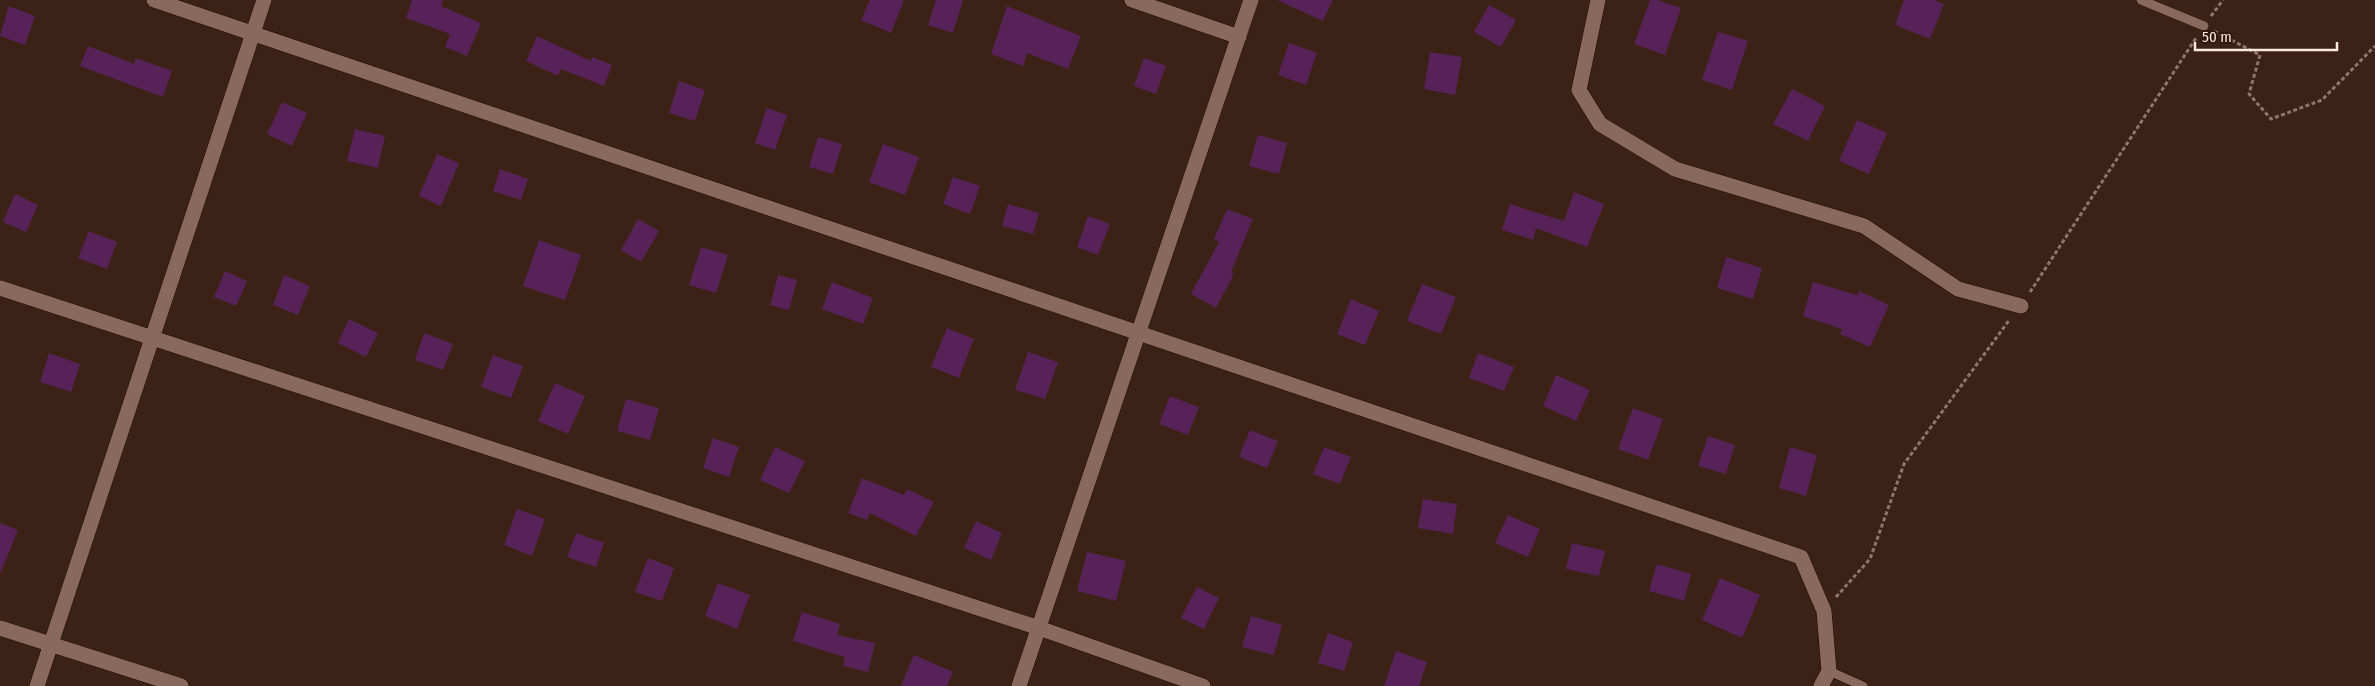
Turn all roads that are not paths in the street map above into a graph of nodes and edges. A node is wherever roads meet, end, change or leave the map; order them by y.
1 (154, 0) edge
2 (264, 0) edge
3 (1132, 0) edge
4 (1251, 0) edge
5 (1598, 0) edge
6 (2141, 0) edge
7 (2204, 26) road end
8 (253, 32) junction
9 (1239, 37) junction
10 (0, 288) edge
11 (2020, 306) road end
12 (1139, 332) junction
13 (152, 339) junction
14 (0, 628) edge
15 (1039, 628) junction
16 (51, 645) junction
17 (1829, 671) junction
18 (37, 686) edge
19 (181, 686) edge
20 (1019, 686) edge
21 (1203, 686) edge
22 (1821, 686) edge
23 (1863, 686) edge

1 - 8 street
2 - 8 street
3 - 9 street
4 - 9 street
5 - 11 street
6 - 7 lane
8 - 12 street
8 - 13 street
9 - 12 street
10 - 13 street
12 - 15 street
12 - 17 street
13 - 15 street
13 - 16 street
14 - 16 street
15 - 20 street
15 - 21 street
16 - 18 street
16 - 19 street
17 - 22 street
17 - 23 lane

